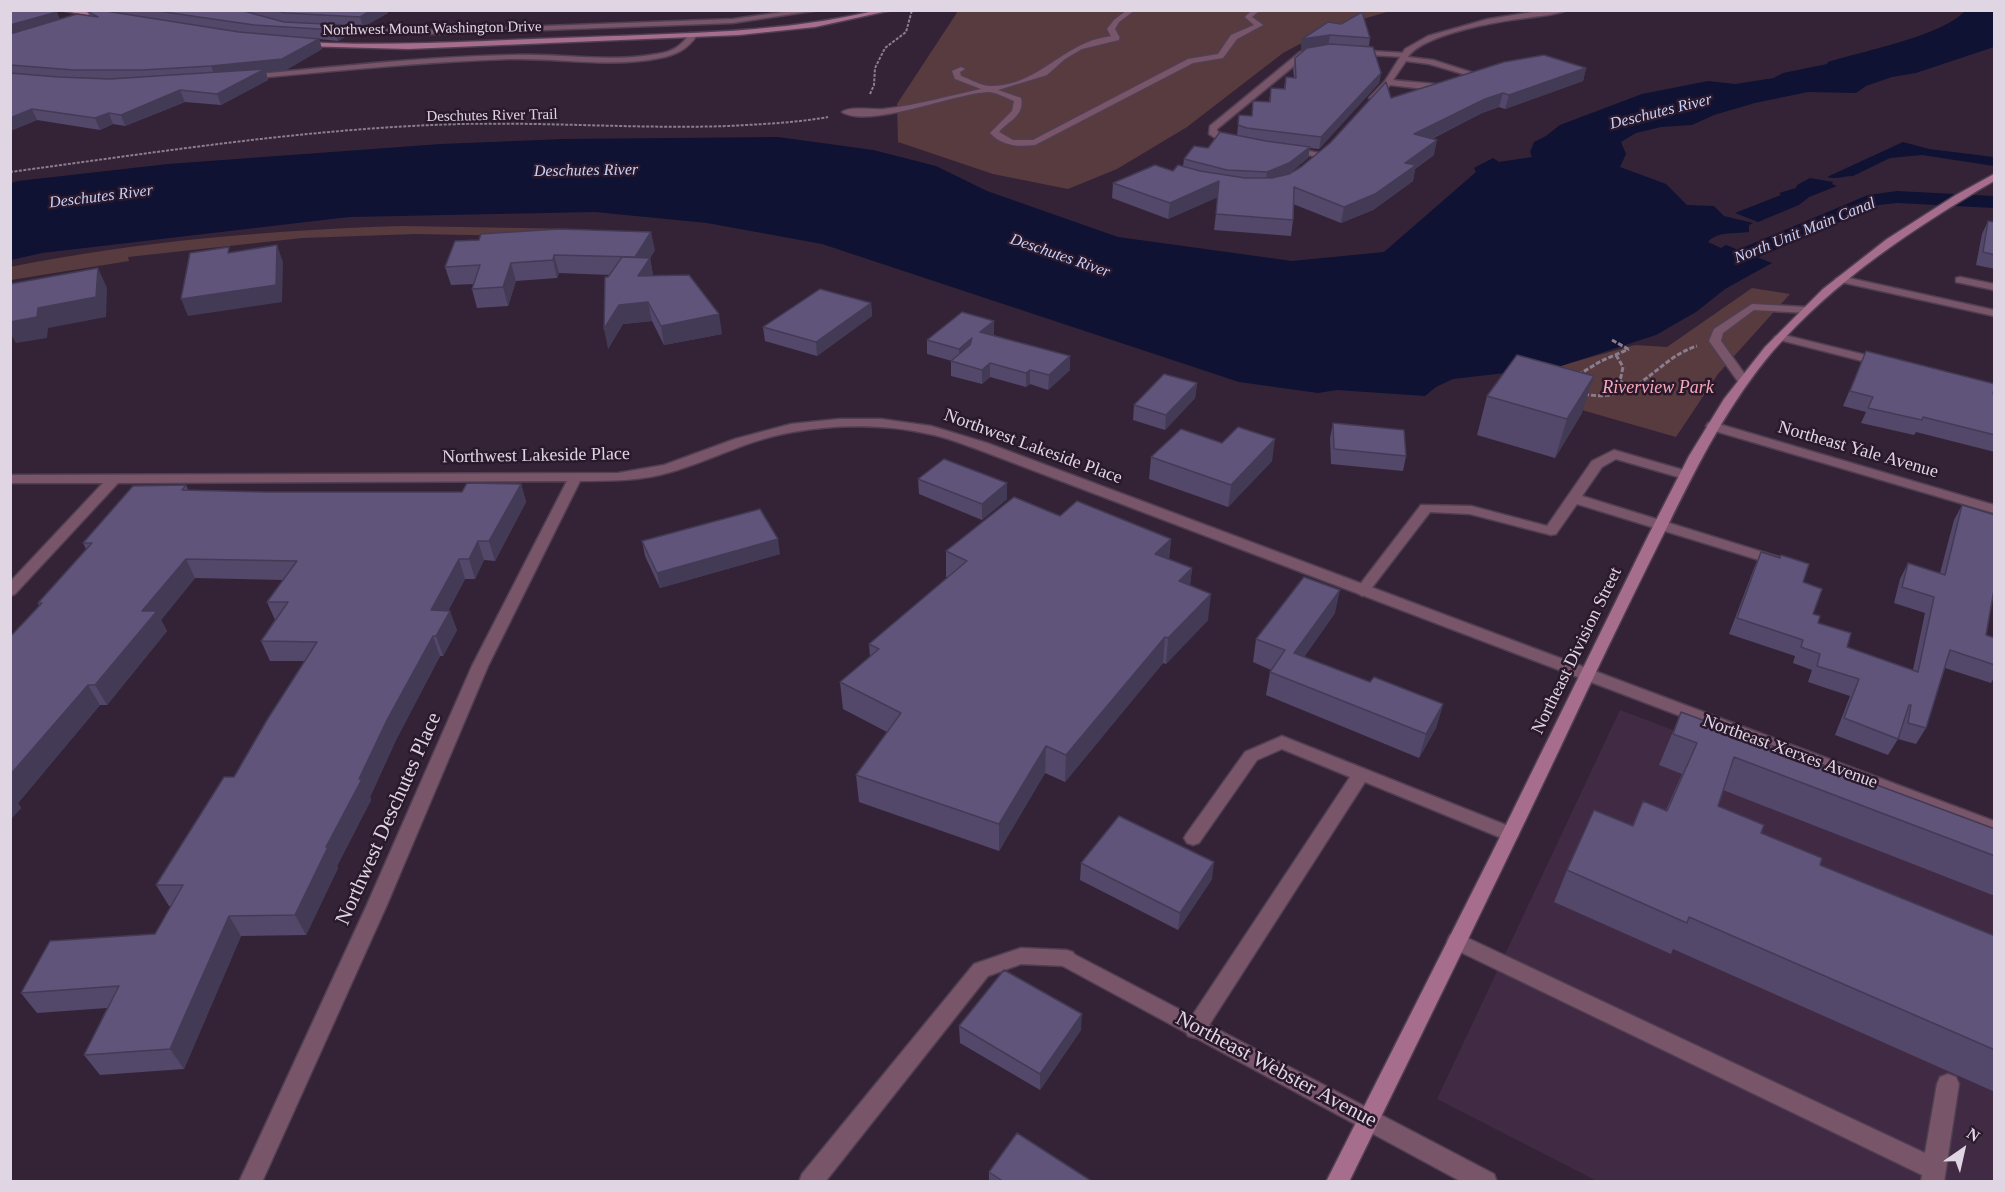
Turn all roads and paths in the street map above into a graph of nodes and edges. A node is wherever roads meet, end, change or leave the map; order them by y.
1 (64, 10) edge
2 (816, 10) edge
3 (889, 10) edge
4 (912, 10) edge
5 (1132, 10) edge
6 (1257, 10) edge
7 (1564, 10) edge
8 (94, 16) junction
9 (117, 19) edge
10 (73, 22) edge
11 (313, 30) edge
12 (693, 35) junction
13 (295, 43) edge
14 (1318, 50) edge
15 (1349, 52) edge
16 (1404, 56) junction
17 (961, 69) dead end
18 (242, 78) edge
19 (1388, 82) junction
20 (991, 89) junction
21 (1366, 105) edge
22 (846, 112) junction
23 (1242, 143) edge
24 (1328, 146) edge
25 (1275, 148) edge
26 (10, 172) edge
27 (1995, 177) edge
28 (1840, 279) junction
29 (1960, 280) dead end
30 (1995, 287) edge
31 (1806, 310) junction
32 (1995, 313) edge
33 (1780, 337) junction
34 (1612, 340) dead end
35 (1715, 341) junction
36 (1616, 354) junction
37 (1896, 366) edge
38 (1571, 380) edge
39 (1743, 380) junction
40 (1630, 389) junction
41 (1581, 393) edge
42 (1712, 426) junction
43 (1685, 475) junction
44 (114, 478) junction
45 (575, 478) junction
46 (10, 479) edge
47 (1574, 498) junction
48 (1995, 509) edge
49 (1661, 526) junction
50 (1790, 566) edge
51 (10, 591) edge
52 (1362, 591) junction
53 (1586, 676) junction
54 (1361, 774) junction
55 (1995, 828) edge
56 (1510, 834) junction
57 (1192, 838) dead end
58 (1457, 941) junction
59 (1195, 1029) junction
60 (1948, 1084) dead end
61 (1369, 1118) junction
62 (1933, 1175) edge
63 (250, 1182) edge
64 (810, 1182) edge
65 (1337, 1182) edge
66 (1486, 1182) edge

1 - 8 main road
2 - 11 street
3 - 12 main road, Northwest Mount Washington Drive
4 - 22 path, Deschutes River Trail
5 - 20 street
6 - 20 street
7 - 16 street
8 - 9 main road
8 - 10 street
12 - 13 main road, Northwest Mount Washington Drive
12 - 18 street
14 - 23 street
15 - 16 street
16 - 19 street
16 - 19 street
17 - 20 street
19 - 21 street
20 - 22 street
22 - 26 path, Deschutes River Trail
24 - 25 street
27 - 28 main road, Northeast Division Street
28 - 31 main road, Northeast Division Street
28 - 32 street
29 - 30 street
31 - 33 main road, Northeast Division Street
31 - 35 street
33 - 37 street
33 - 39 main road, Northeast Division Street
34 - 36 path
35 - 39 street
35 - 40 path
36 - 38 path
36 - 40 path
39 - 42 main road, Northeast Division Street
40 - 41 path
42 - 43 main road, Northeast Division Street
42 - 48 street, Northeast Yale Avenue
43 - 47 street
43 - 49 main road, Northeast Division Street
44 - 45 street, Northwest Lakeside Place
44 - 46 street, Northwest Lakeside Place
44 - 51 street
45 - 52 street, Northwest Lakeside Place
45 - 63 street, Northwest Deschutes Place
47 - 49 street
47 - 52 street
49 - 50 street
49 - 53 main road, Northeast Division Street
52 - 53 street, Northwest Lakeside Place
53 - 55 street, Northeast Xerxes Avenue
53 - 56 main road, Northeast Division Street
54 - 56 street
54 - 57 street
54 - 59 street
56 - 58 main road, Northeast Division Street
58 - 61 main road, Northeast Division Street
58 - 62 street
59 - 61 street, Northeast Webster Avenue
59 - 64 street, Northeast Webster Avenue
60 - 62 street
61 - 65 main road, Northeast Division Street
61 - 66 street, Northeast Webster Avenue

